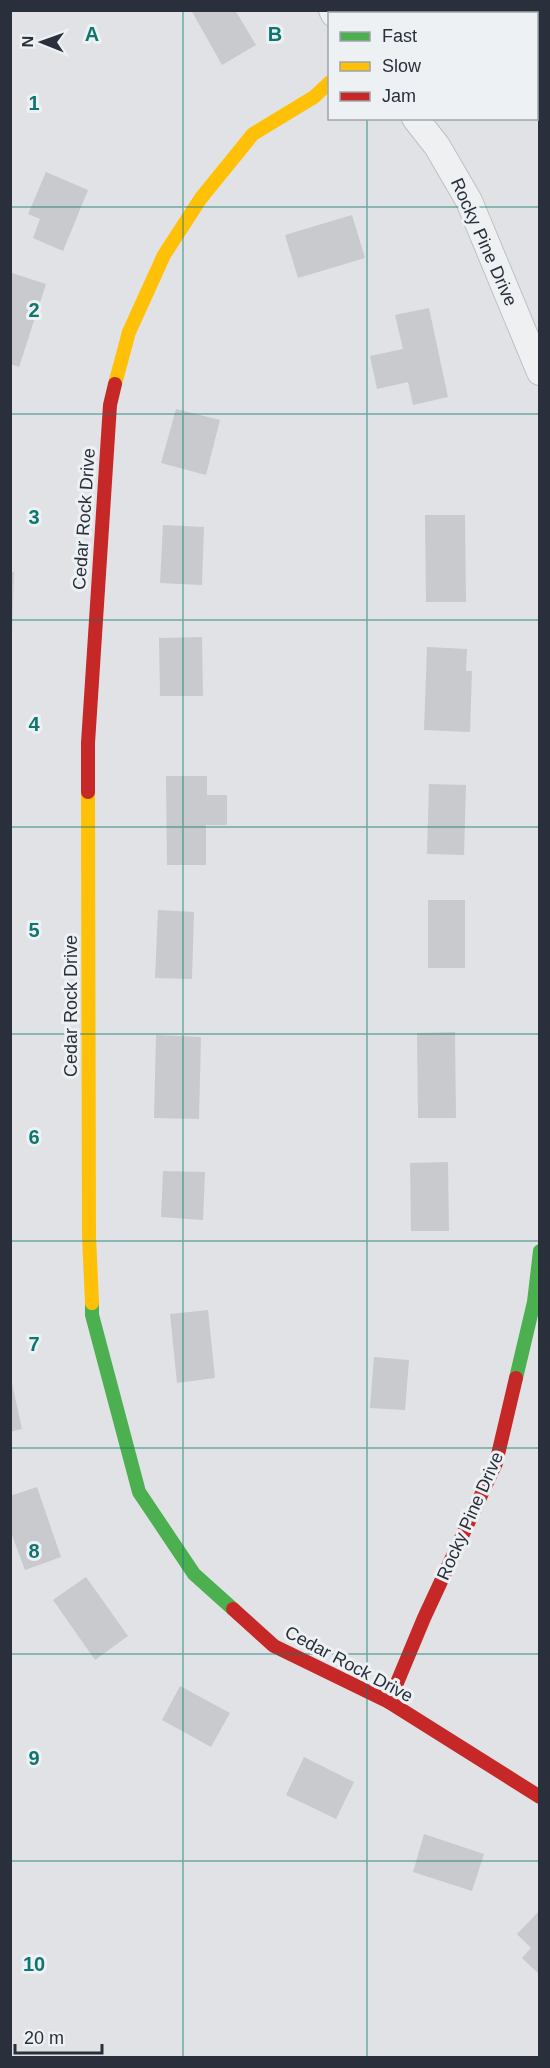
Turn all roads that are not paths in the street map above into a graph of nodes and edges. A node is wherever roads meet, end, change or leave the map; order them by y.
1 (328, 84) edge
2 (417, 120) edge
3 (540, 372) edge
4 (540, 1251) edge
5 (389, 1702) junction
6 (540, 1797) edge

1 - 5 street, Cedar Rock Drive
2 - 3 street, Rocky Pine Drive
4 - 5 street, Rocky Pine Drive
5 - 6 street, Cedar Rock Drive

